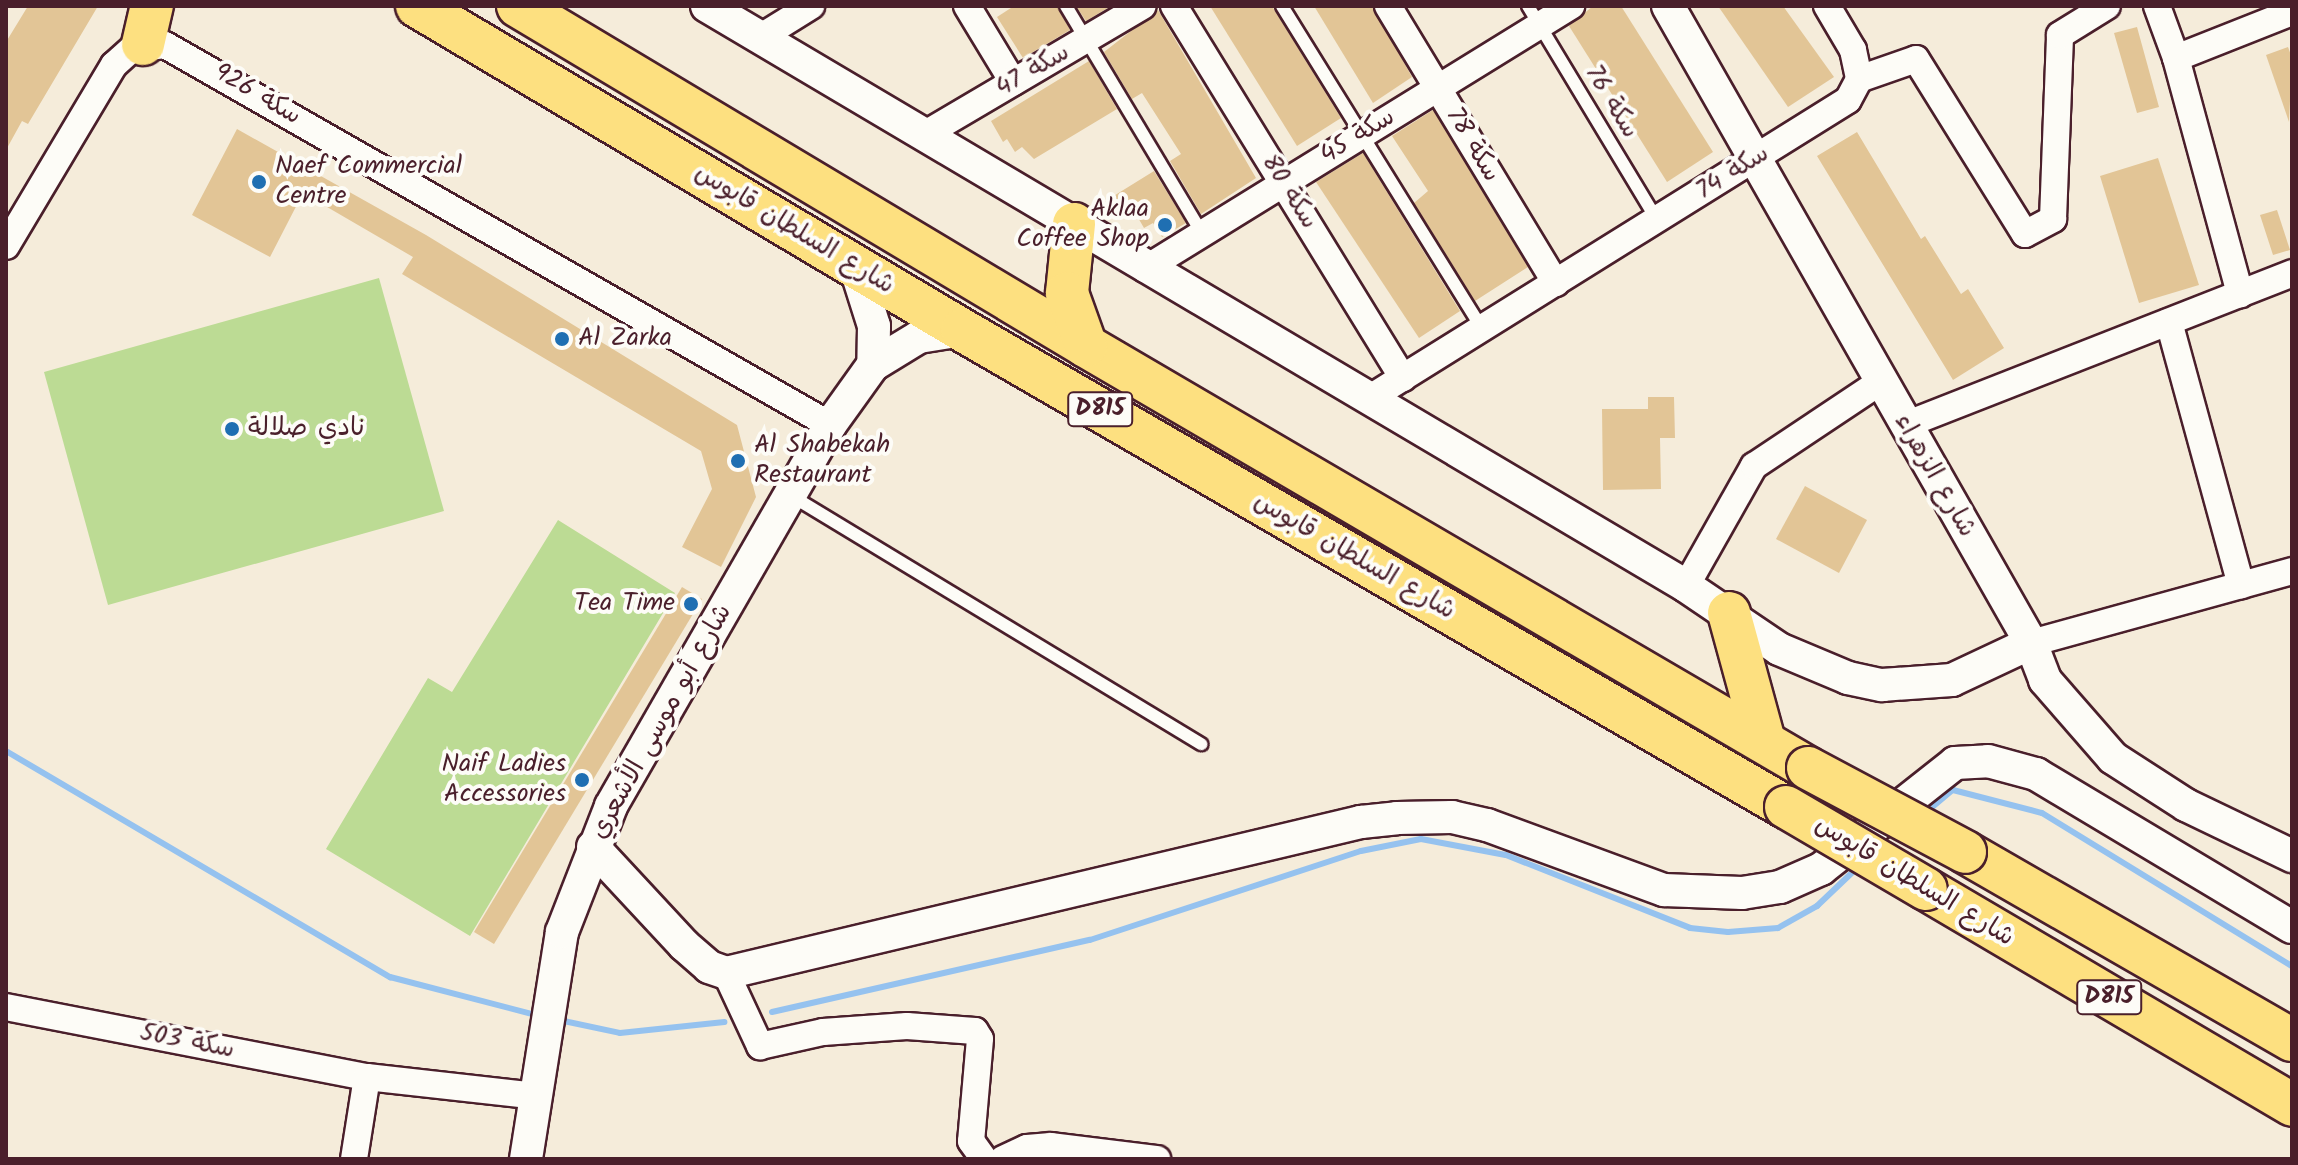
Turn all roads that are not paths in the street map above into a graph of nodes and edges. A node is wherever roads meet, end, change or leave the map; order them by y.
1 (417, 6) edge
2 (518, 6) edge
3 (707, 6) edge
4 (811, 6) edge
5 (967, 6) edge
6 (1066, 6) edge
7 (1143, 6) edge
8 (1174, 6) edge
9 (1282, 6) edge
10 (1388, 6) edge
11 (1571, 6) edge
12 (1668, 6) edge
13 (1827, 6) edge
14 (2107, 6) edge
15 (2157, 6) edge
16 (2291, 15) edge
17 (1534, 16) edge
18 (148, 25) edge
19 (761, 37) junction
20 (1086, 40) junction
21 (2176, 58) junction
22 (1859, 79) junction
23 (1013, 82) junction
24 (1438, 88) junction
25 (1362, 135) junction
26 (922, 136) junction
27 (1758, 158) junction
28 (1283, 183) junction
29 (1657, 220) junction
30 (1074, 224) junction
31 (1202, 233) junction
32 (6, 246) edge
33 (855, 266) junction
34 (1145, 269) junction
35 (2292, 273) edge
36 (1556, 283) junction
37 (2240, 294) junction
38 (2169, 322) junction
39 (1482, 329) junction
40 (962, 330) junction
41 (1086, 346) junction
42 (873, 365) junction
43 (1403, 378) junction
44 (1880, 382) junction
45 (1370, 398) junction
46 (830, 425) junction
47 (1905, 425) junction
48 (790, 495) junction
49 (2292, 571) edge
50 (2241, 585) junction
51 (1686, 586) junction
52 (1729, 613) junction
53 (2031, 643) junction
54 (1764, 741) junction
55 (1201, 744) dead end
56 (593, 847) junction
57 (2292, 856) edge
58 (2292, 927) edge
59 (726, 973) junction
60 (6, 1007) edge
61 (2292, 1040) edge
62 (367, 1077) junction
63 (537, 1084) junction
64 (2292, 1105) edge
65 (354, 1159) edge
66 (526, 1159) edge
67 (984, 1159) edge
68 (1003, 1159) edge
69 (1157, 1159) edge

1 - 33 highway, شارع السلطان قابوس / D815
2 - 41 highway, شارع السلطان قابوس / D815
3 - 19 street
4 - 19 street
5 - 23 street
6 - 20 lane
7 - 20 street, سكة 47
8 - 28 street, سكة 80
9 - 25 lane
10 - 24 street, سكة 78
11 - 17 street, سكة 45
12 - 27 street, شارع الزهراء
13 - 22 street
14 - 22 street
15 - 21 street
16 - 21 street
17 - 24 street, سكة 45
17 - 29 lane, سكة 76
18 - 32 street, سكة 926
18 - 46 street, سكة 926
19 - 26 street
20 - 23 street, سكة 47
20 - 31 lane
21 - 37 street
22 - 27 street, سكة 74
23 - 26 street, سكة 47
24 - 25 street, سكة 45
24 - 36 street, سكة 78
25 - 28 street, سكة 45
25 - 39 lane
26 - 30 street
27 - 29 street, سكة 74
27 - 44 street, شارع الزهراء
28 - 31 street, سكة 45
28 - 43 street, سكة 80
29 - 36 street, سكة 74
30 - 34 street
30 - 41 highway
31 - 34 street, سكة 45
33 - 40 highway, شارع السلطان قابوس / D815
33 - 42 street
34 - 45 street
35 - 37 street
36 - 39 street, سكة 74
37 - 38 street
38 - 47 street
38 - 50 street
39 - 43 street, سكة 74
40 - 42 street, شارع أبو موسى الأشعري
40 - 64 highway, شارع السلطان قابوس / D815, bridge
41 - 54 highway, شارع السلطان قابوس / D815
42 - 46 street, شارع أبو موسى الأشعري
43 - 45 street, سكة 74
44 - 47 street, شارع الزهراء
44 - 51 street
45 - 51 street
46 - 48 street, شارع أبو موسى الأشعري
47 - 53 street, شارع الزهراء
48 - 55 lane
48 - 56 street, شارع أبو موسى الأشعري
49 - 50 street
50 - 53 street
51 - 52 street
52 - 53 street
52 - 54 highway
53 - 57 street, شارع الزهراء
54 - 61 highway, شارع السلطان قابوس / D815, bridge
56 - 59 street
56 - 63 street, شارع أبو موسى الأشعري
58 - 59 street
59 - 67 street
60 - 62 street, سكة 503
62 - 63 street, سكة 503
62 - 65 street
63 - 66 street, شارع أبو موسى الأشعري
68 - 69 street

